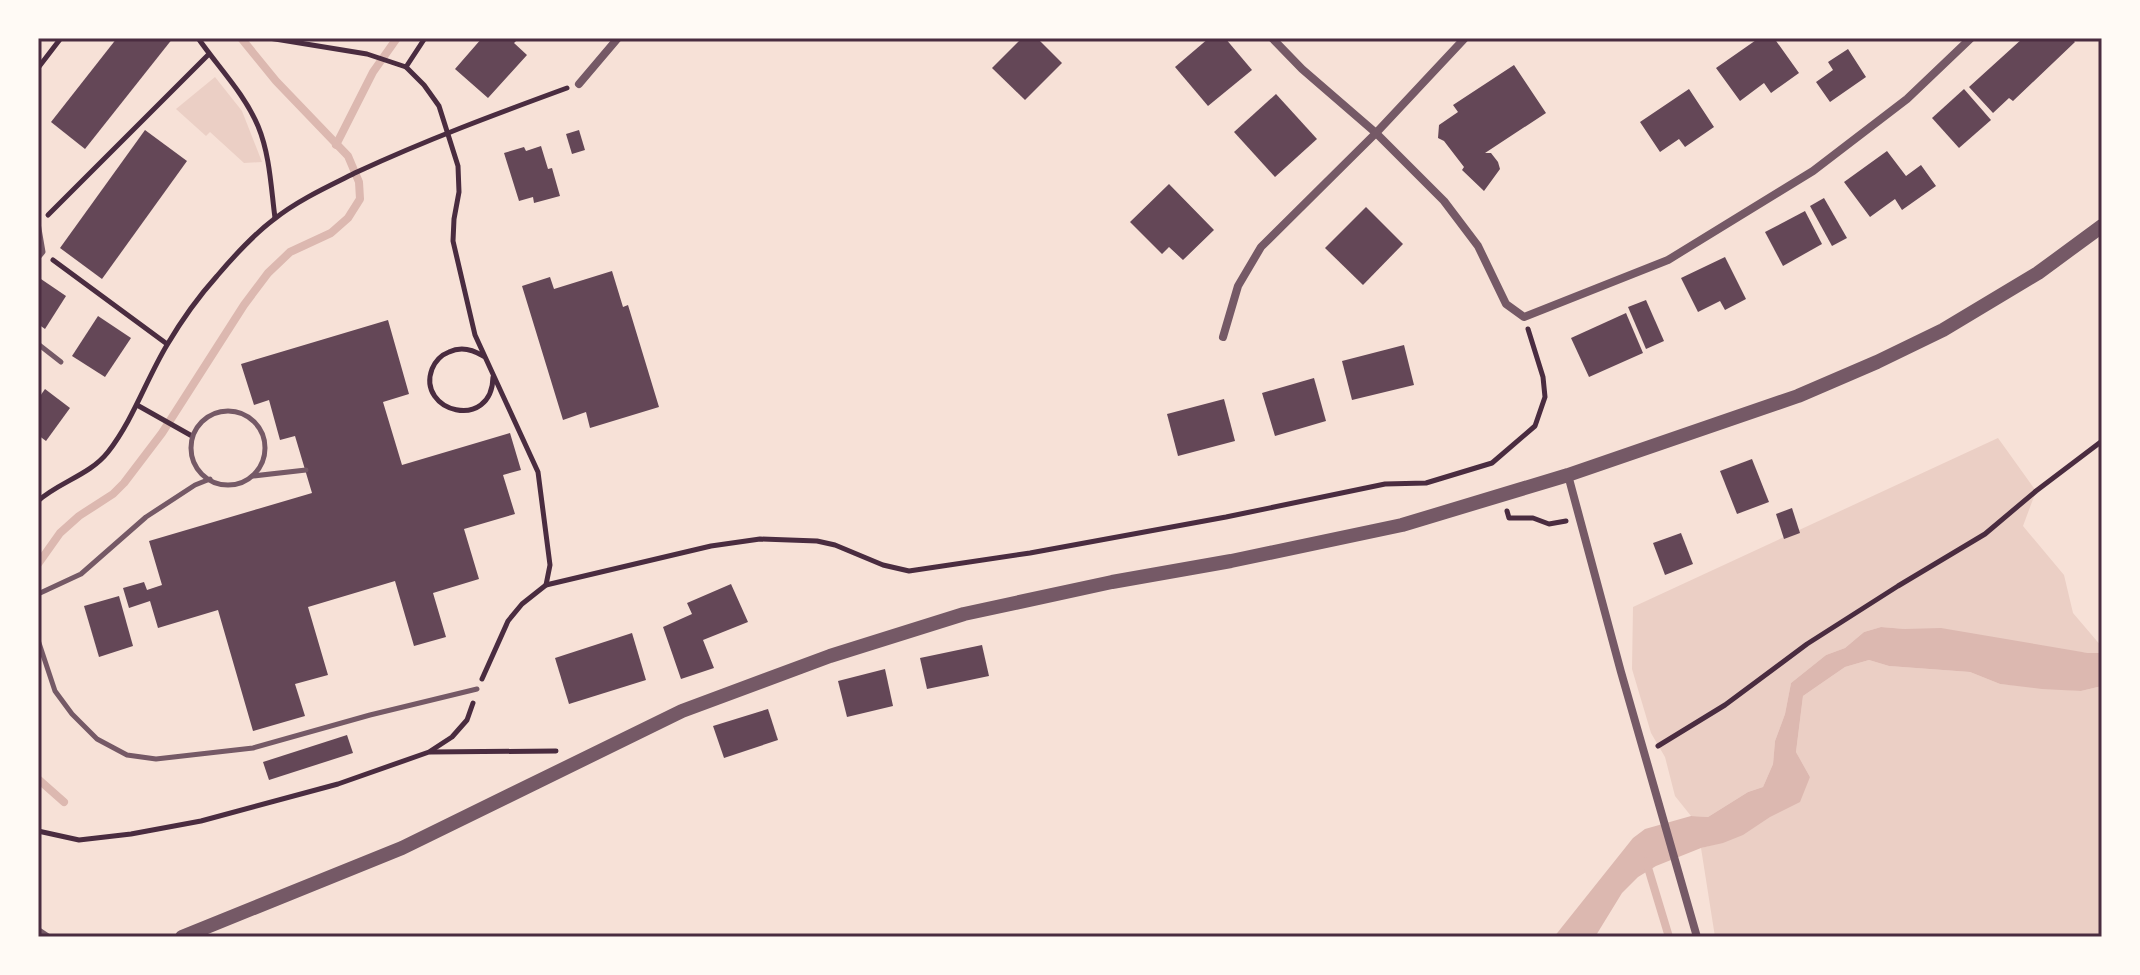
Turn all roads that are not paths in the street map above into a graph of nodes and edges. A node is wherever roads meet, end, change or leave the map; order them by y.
1 (618, 38) edge
2 (1272, 38) edge
3 (1465, 38) edge
4 (1971, 38) edge
5 (579, 84) road end
6 (1376, 133) junction
7 (38, 224) edge
8 (2102, 226) edge
9 (38, 258) edge
10 (1223, 337) dead end
11 (38, 344) edge
12 (61, 362) dead end
13 (306, 470) dead end
14 (1568, 475) junction
15 (252, 476) junction
16 (210, 479) junction
17 (38, 594) edge
18 (38, 640) edge
19 (477, 689) road end
20 (38, 931) edge
21 (181, 936) edge
22 (47, 937) edge
23 (1697, 937) edge

1 - 5 street
2 - 6 street
3 - 6 street
4 - 6 street
6 - 10 street
7 - 9 lane
8 - 14 street
11 - 12 lane
13 - 15 lane
14 - 21 street
14 - 23 street
15 - 16 lane
15 - 16 lane
16 - 17 lane
18 - 19 lane
20 - 22 street

